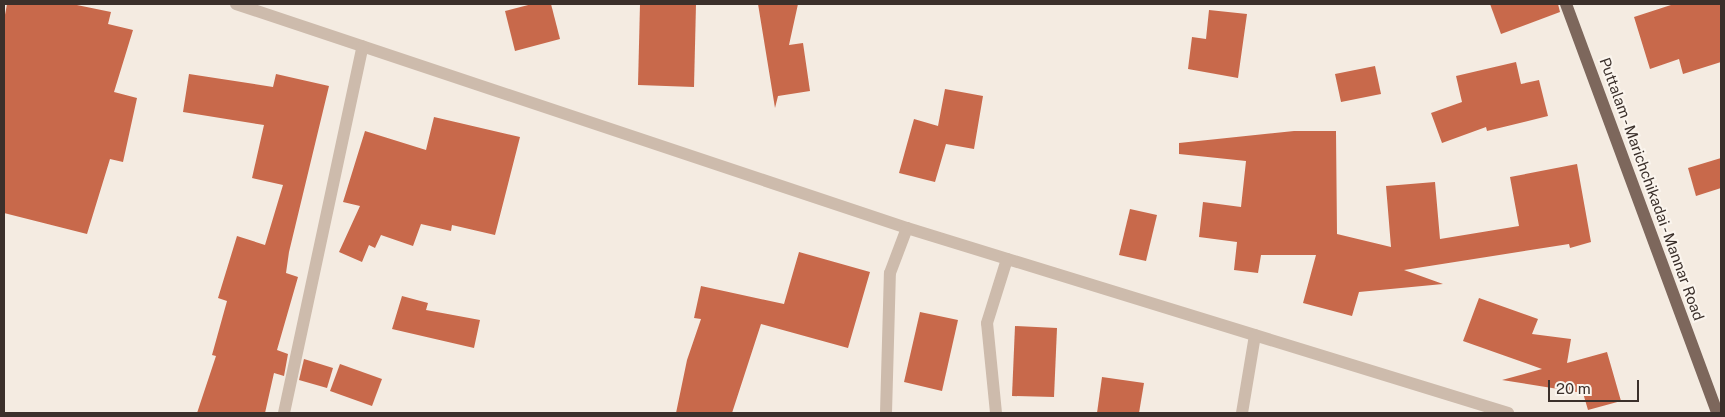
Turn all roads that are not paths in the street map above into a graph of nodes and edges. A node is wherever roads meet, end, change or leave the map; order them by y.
1 (236, 4) edge
2 (1566, 4) edge
3 (363, 46) junction
4 (907, 228) junction
5 (1007, 259) junction
6 (1255, 335) junction
7 (284, 413) edge
8 (886, 413) edge
9 (996, 413) edge
10 (1242, 413) edge
11 (1508, 413) edge
12 (1718, 413) edge

1 - 3 street
2 - 12 main road, Puttalam - Marichchikadai - Mannar Road
3 - 4 street
3 - 7 street
4 - 5 street
4 - 8 street
5 - 6 street
5 - 9 street
6 - 10 street
6 - 11 street

